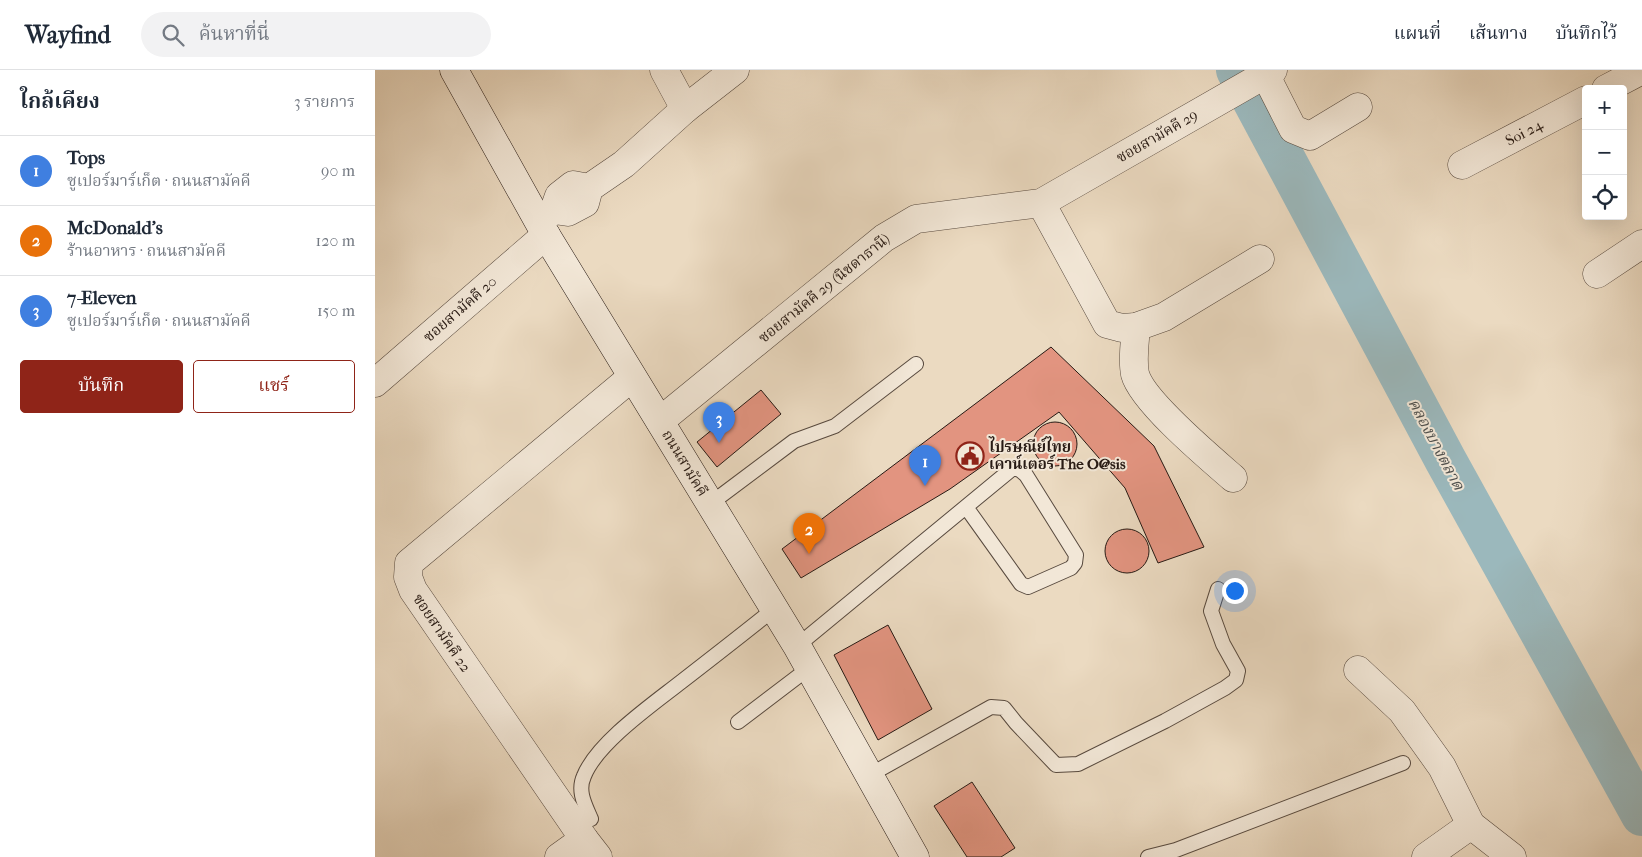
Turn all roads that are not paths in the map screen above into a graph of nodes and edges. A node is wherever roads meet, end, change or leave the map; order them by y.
1 (454, 70) edge
2 (664, 70) edge
3 (735, 70) edge
4 (1642, 70) edge
5 (1265, 74) edge
6 (1614, 85) edge
7 (1582, 102) edge
8 (685, 108) junction
9 (1358, 108) dead end
10 (1462, 165) dead end
11 (1041, 203) junction
12 (546, 222) junction
13 (1642, 244) edge
14 (1260, 259) dead end
15 (1597, 274) dead end
16 (1136, 327) junction
17 (916, 364) dead end
18 (632, 377) junction
19 (375, 383) edge
20 (660, 421) junction
21 (1233, 478) dead end
22 (710, 504) junction
23 (966, 507) junction
24 (1218, 589) dead end
25 (775, 610) junction
26 (803, 657) junction
27 (1359, 670) dead end
28 (738, 722) dead end
29 (1403, 762) dead end
30 (868, 776) junction
31 (1471, 825) junction
32 (591, 838) edge
33 (559, 857) edge
34 (915, 857) edge
35 (1148, 857) edge
36 (1426, 857) edge
37 (1512, 857) edge

1 - 12 street, ถนนสามัคคี
2 - 8 street
3 - 8 street
4 - 6 street
5 - 9 street
5 - 11 street, ซอยสามัคคี 29
7 - 10 street, Soi 24
8 - 12 street
11 - 16 street
11 - 20 street, ซอยสามัคคี 29 (นิชดาธานี)
12 - 18 street, ถนนสามัคคี
12 - 19 street, ซอยสามัคคี 20
13 - 15 street
14 - 16 street
16 - 21 street
17 - 22 lane
18 - 20 street, ถนนสามัคคี
18 - 32 street, ซอยสามัคคี 22
20 - 22 street, ถนนสามัคคี
22 - 25 street, ถนนสามัคคี
23 - 23 lane
23 - 26 lane
24 - 30 lane
25 - 26 street, ถนนสามัคคี
25 - 32 lane
26 - 28 lane
26 - 30 street, ถนนสามัคคี
27 - 31 street
29 - 35 lane
30 - 34 street, ถนนสามัคคี
31 - 36 street
31 - 37 street
32 - 33 street

